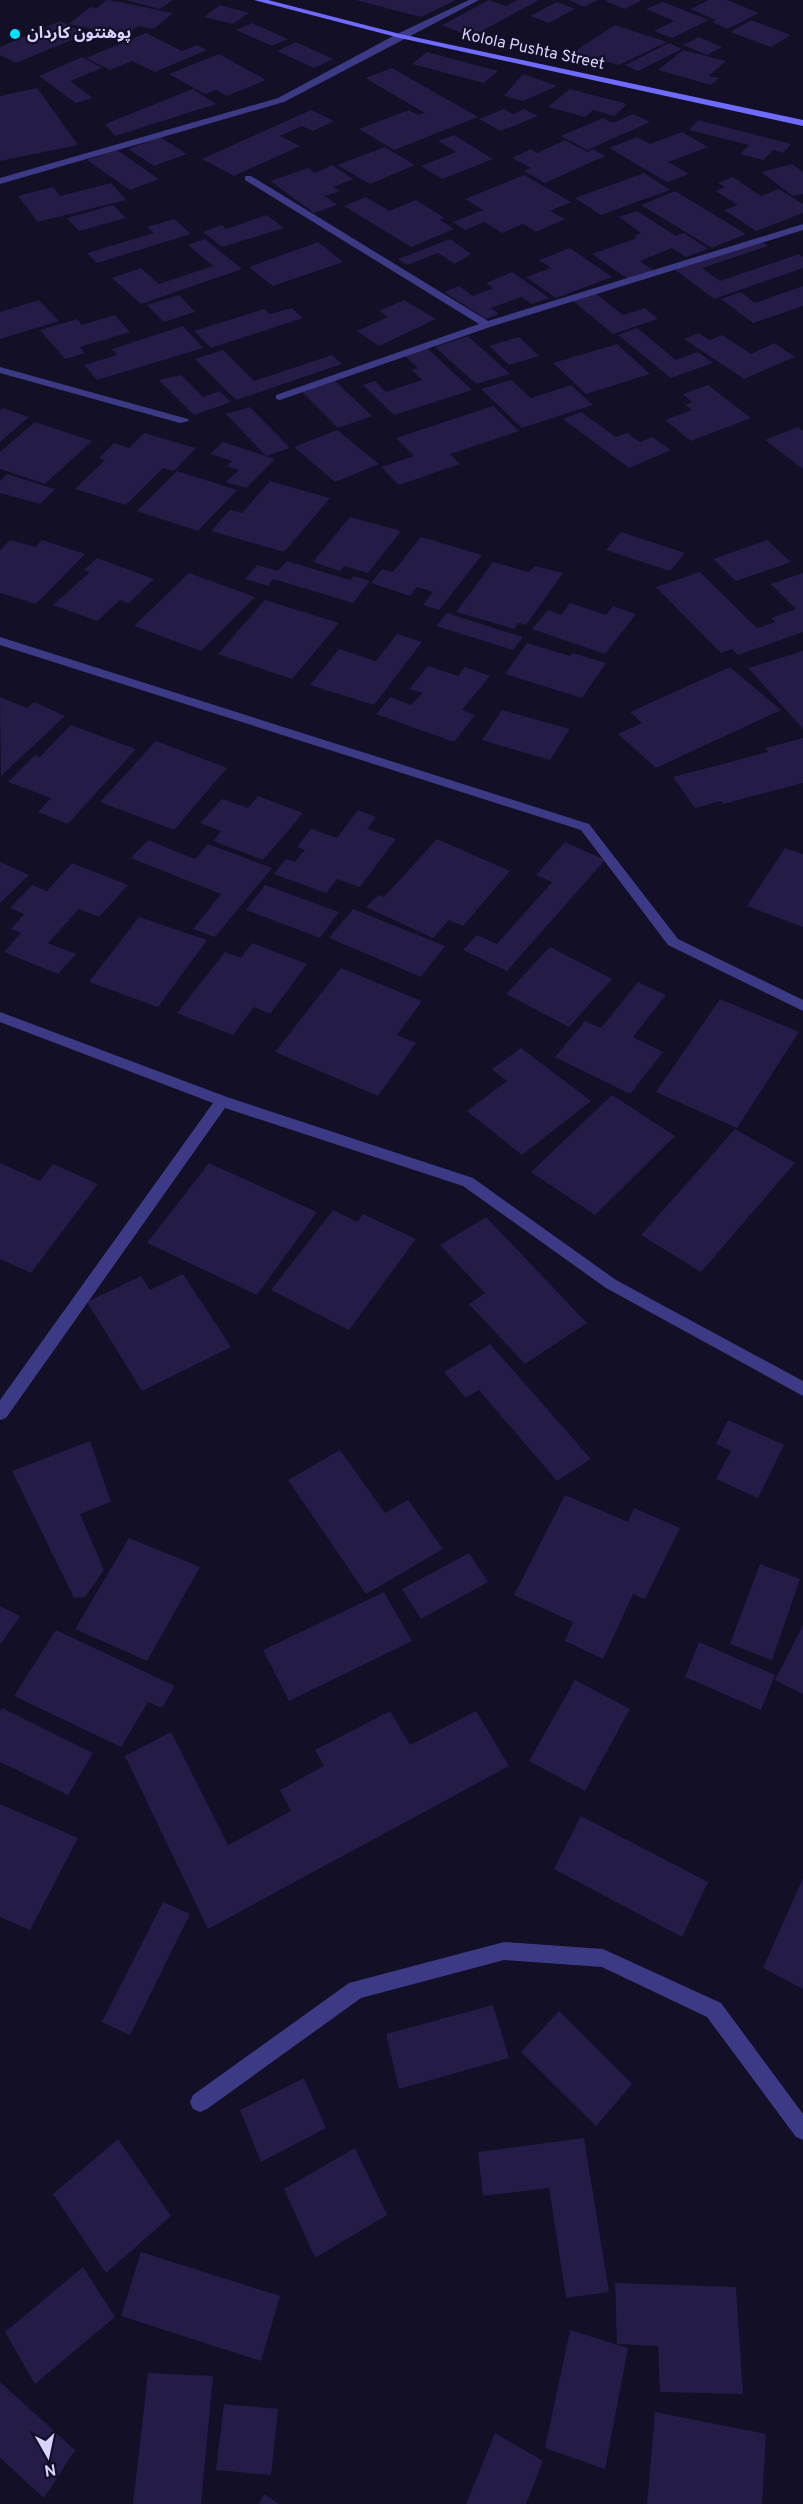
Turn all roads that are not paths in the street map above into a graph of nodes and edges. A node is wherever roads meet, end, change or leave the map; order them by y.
1 (258, 0) edge
2 (475, 0) edge
3 (400, 36) junction
4 (803, 123) edge
5 (248, 178) dead end
6 (0, 182) edge
7 (802, 228) edge
8 (487, 325) junction
9 (0, 370) edge
10 (280, 397) dead end
11 (184, 421) dead end
12 (0, 641) edge
13 (803, 1006) edge
14 (0, 1017) edge
15 (222, 1101) junction
16 (803, 1389) edge
17 (0, 1413) edge
18 (200, 2102) dead end
19 (803, 2130) edge

1 - 3 main road, Kolola Pushta Street
2 - 3 street
3 - 4 main road, Kolola Pushta Street
3 - 6 street
5 - 8 street
7 - 8 street
8 - 10 street
9 - 11 street
12 - 13 street
14 - 15 street
15 - 16 street
15 - 17 street
18 - 19 street

